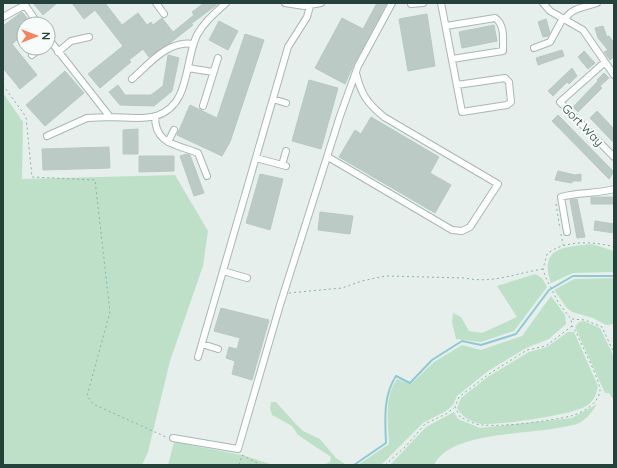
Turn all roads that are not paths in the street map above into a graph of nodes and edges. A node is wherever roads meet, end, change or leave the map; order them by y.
1 (156, 3) edge
2 (226, 3) edge
3 (285, 3) edge
4 (322, 3) edge
5 (392, 3) edge
6 (423, 3) edge
7 (441, 3) edge
8 (543, 3) edge
9 (597, 3) edge
10 (411, 4) dead end
11 (310, 6) junction
12 (164, 14) dead end
13 (32, 16) edge
14 (3, 17) edge
15 (564, 19) junction
16 (446, 26) junction
17 (295, 35) junction
18 (89, 37) dead end
19 (301, 39) dead end
20 (193, 44) junction
21 (534, 48) dead end
22 (56, 49) edge
23 (58, 52) junction
24 (218, 58) dead end
25 (452, 59) junction
26 (609, 64) edge
27 (188, 68) junction
28 (214, 72) junction
29 (356, 73) junction
30 (614, 75) edge
31 (132, 79) dead end
32 (457, 85) junction
33 (273, 99) junction
34 (286, 103) dead end
35 (203, 106) dead end
36 (155, 116) junction
37 (110, 117) junction
38 (174, 130) dead end
39 (46, 136) dead end
40 (168, 142) junction
41 (286, 151) dead end
42 (328, 157) junction
43 (614, 157) edge
44 (256, 158) junction
45 (207, 176) dead end
46 (614, 189) edge
47 (567, 232) dead end
48 (223, 271) junction
49 (247, 278) dead end
50 (202, 344) junction
51 (218, 349) dead end
52 (198, 357) dead end
53 (174, 438) road end

1 - 12 street
2 - 20 street
3 - 11 street
4 - 11 street
5 - 29 street
6 - 10 street
7 - 16 street
8 - 15 street
9 - 15 street
11 - 17 street
13 - 14 street
15 - 21 street
15 - 26 street
16 - 25 street
16 - 25 street
17 - 19 street
17 - 33 street
18 - 23 street
20 - 27 street
20 - 31 street
22 - 23 street
23 - 37 street
24 - 28 street
25 - 32 street
26 - 30 street
26 - 43 street, Gort Way
27 - 28 street
27 - 36 street
28 - 35 street
29 - 42 street
29 - 42 street
32 - 32 street
33 - 34 street
33 - 44 street
36 - 37 street
36 - 40 street
37 - 39 street
38 - 40 street
40 - 45 street
41 - 44 street
42 - 53 street
44 - 48 street
46 - 47 street
48 - 49 street
48 - 50 street
50 - 51 street
50 - 52 street

